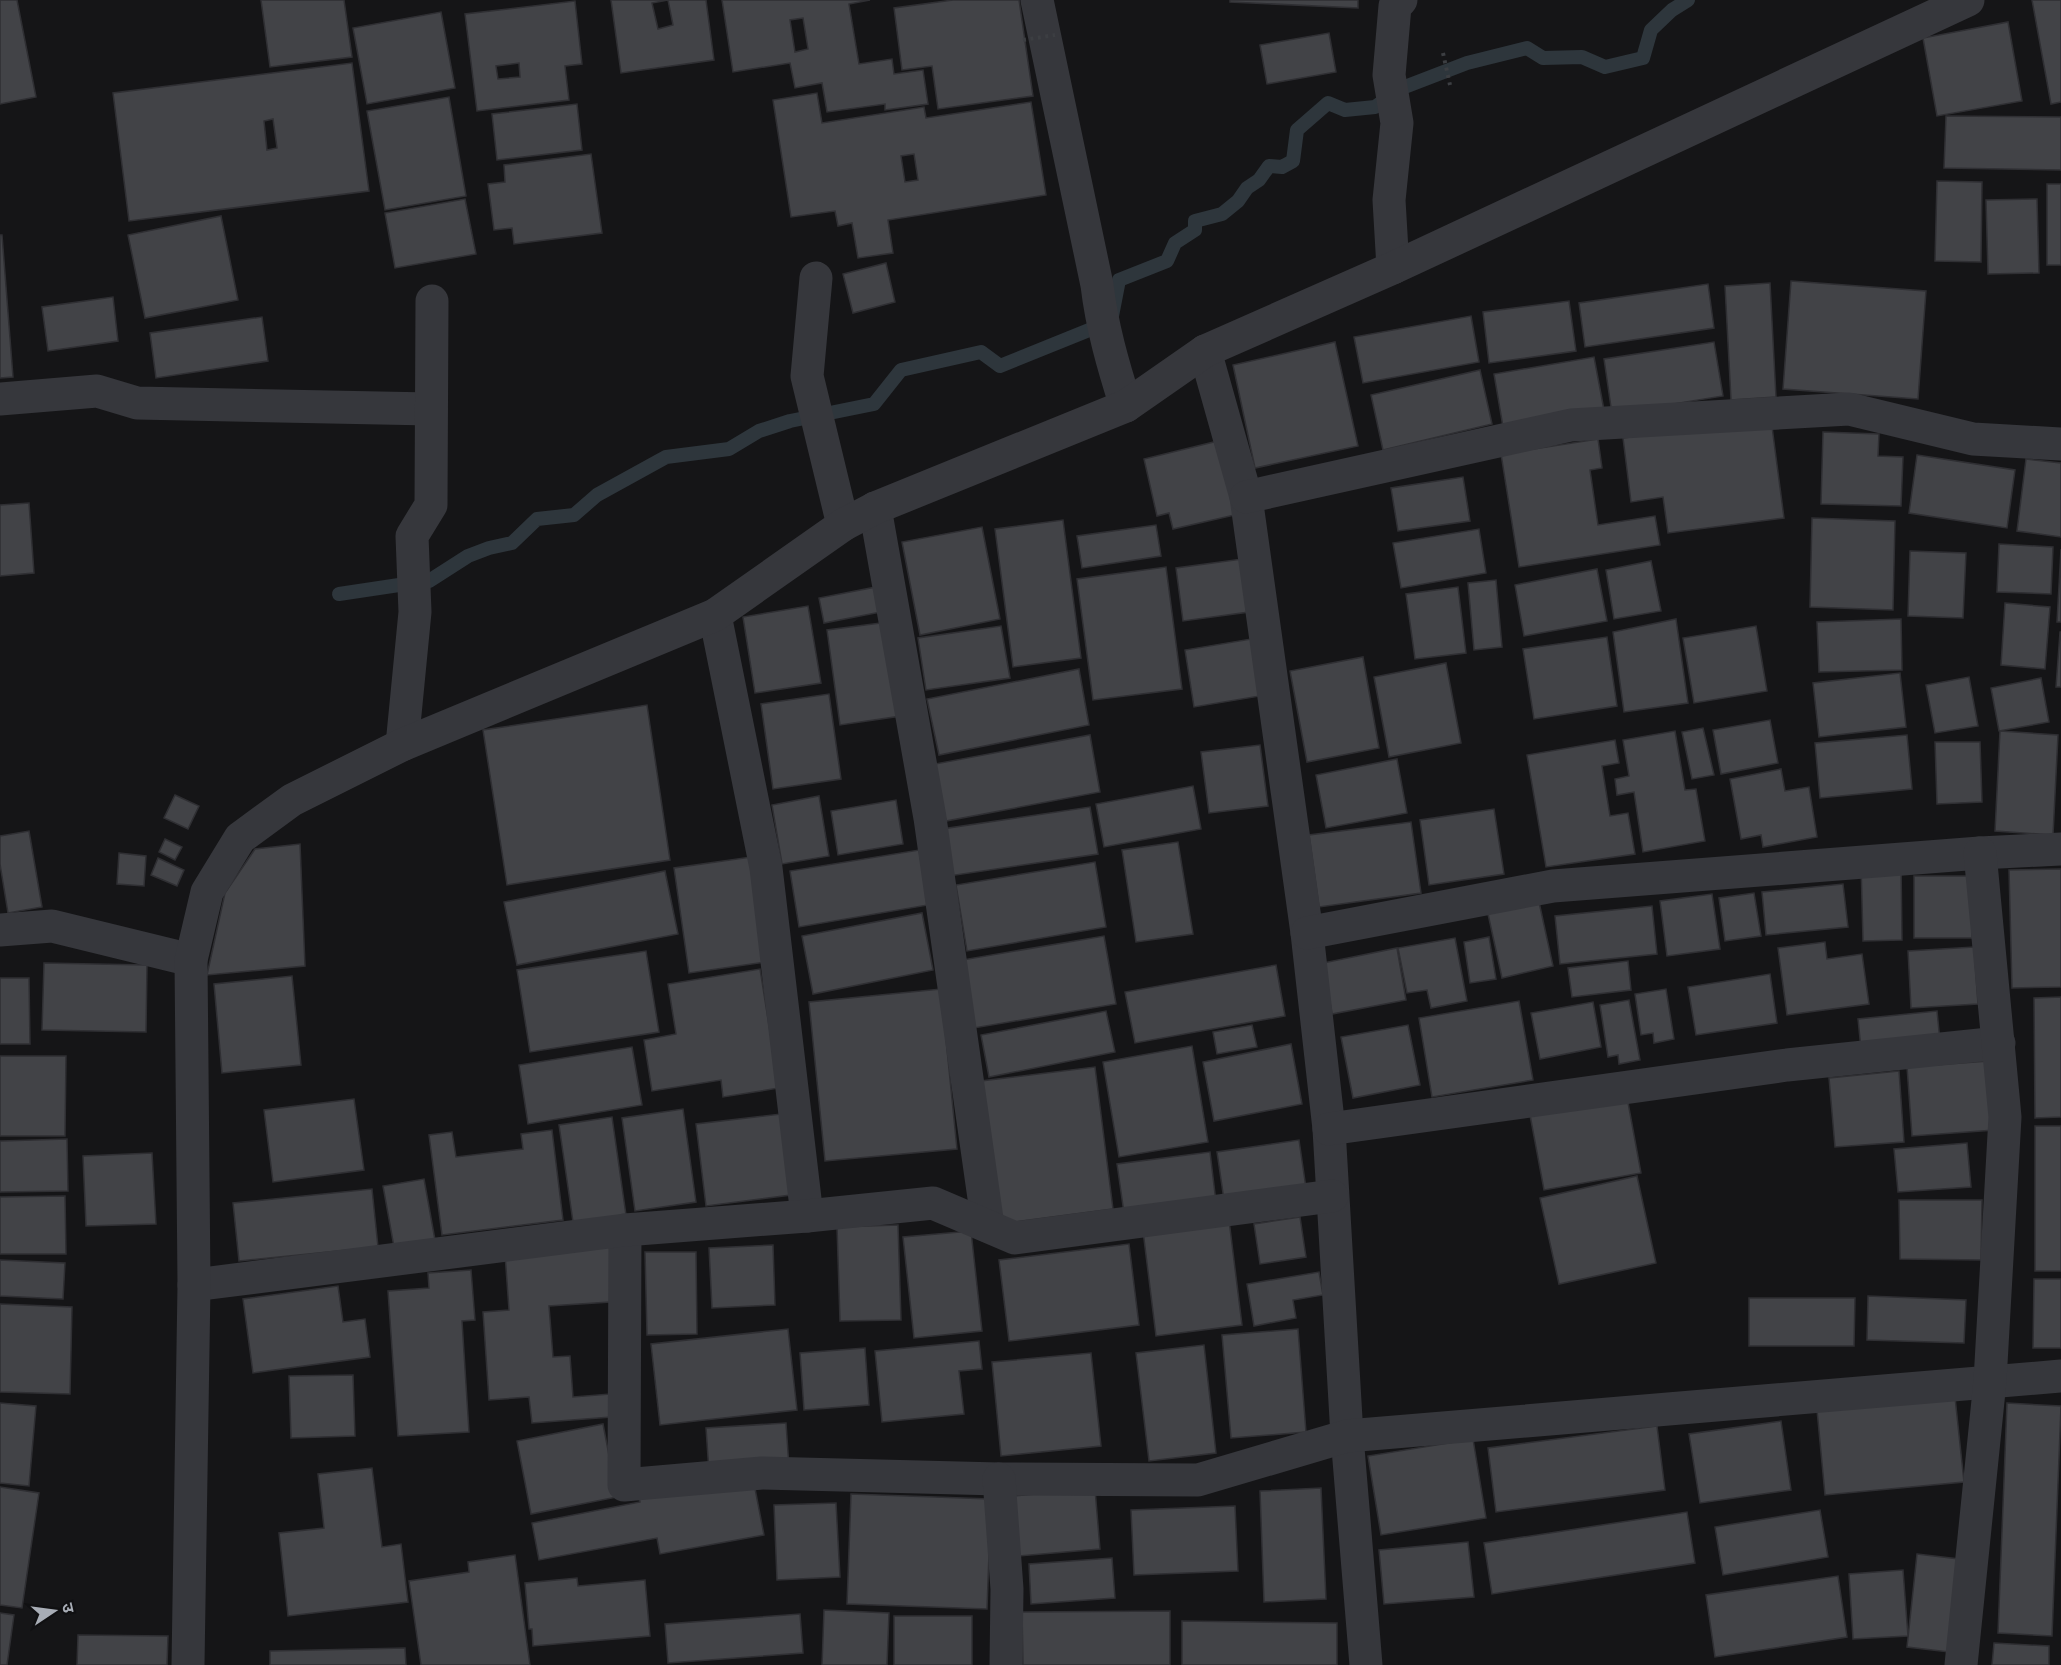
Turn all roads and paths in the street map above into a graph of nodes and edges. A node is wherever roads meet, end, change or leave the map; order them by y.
1 (1037, 0) edge
2 (1401, 0) edge
3 (1968, 0) edge
4 (1055, 35) dead end
5 (1023, 40) dead end
6 (1443, 53) dead end
7 (1450, 85) dead end
8 (1393, 268) junction
9 (816, 278) dead end
10 (432, 301) dead end
11 (1205, 351) junction
12 (0, 399) edge
13 (1126, 406) junction
14 (431, 409) junction
15 (2061, 444) edge
16 (1246, 497) junction
17 (875, 508) junction
18 (843, 525) junction
19 (715, 615) junction
20 (402, 746) junction
21 (2061, 849) edge
22 (1980, 853) junction
23 (0, 930) edge
24 (1307, 933) junction
25 (191, 960) junction
26 (1999, 1043) junction
27 (1329, 1129) junction
28 (1332, 1196) junction
29 (807, 1216) junction
30 (988, 1226) junction
31 (625, 1230) junction
32 (194, 1285) junction
33 (2061, 1376) edge
34 (1990, 1381) junction
35 (1347, 1436) junction
36 (999, 1479) junction
37 (188, 1665) edge
38 (1006, 1665) edge
39 (1366, 1665) edge
40 (1961, 1665) edge

1 - 13 street
2 - 8 street
3 - 8 street
4 - 5 path, bridge
6 - 7 path
8 - 11 street
9 - 18 street
10 - 14 street
11 - 13 street
11 - 16 street
12 - 14 street
13 - 17 street
14 - 20 street
15 - 16 street
16 - 24 street
17 - 18 street
17 - 30 street
18 - 19 street
19 - 20 street
19 - 29 street
20 - 25 street
21 - 22 street
22 - 24 street
22 - 26 street
23 - 25 street
24 - 27 street
25 - 32 street
26 - 27 street
26 - 34 street
27 - 28 street
28 - 30 street
28 - 35 street
29 - 30 street
29 - 31 street
31 - 32 street
31 - 36 street
32 - 37 street
33 - 34 street
34 - 35 street
34 - 40 street
35 - 36 street
35 - 39 street
36 - 38 street

